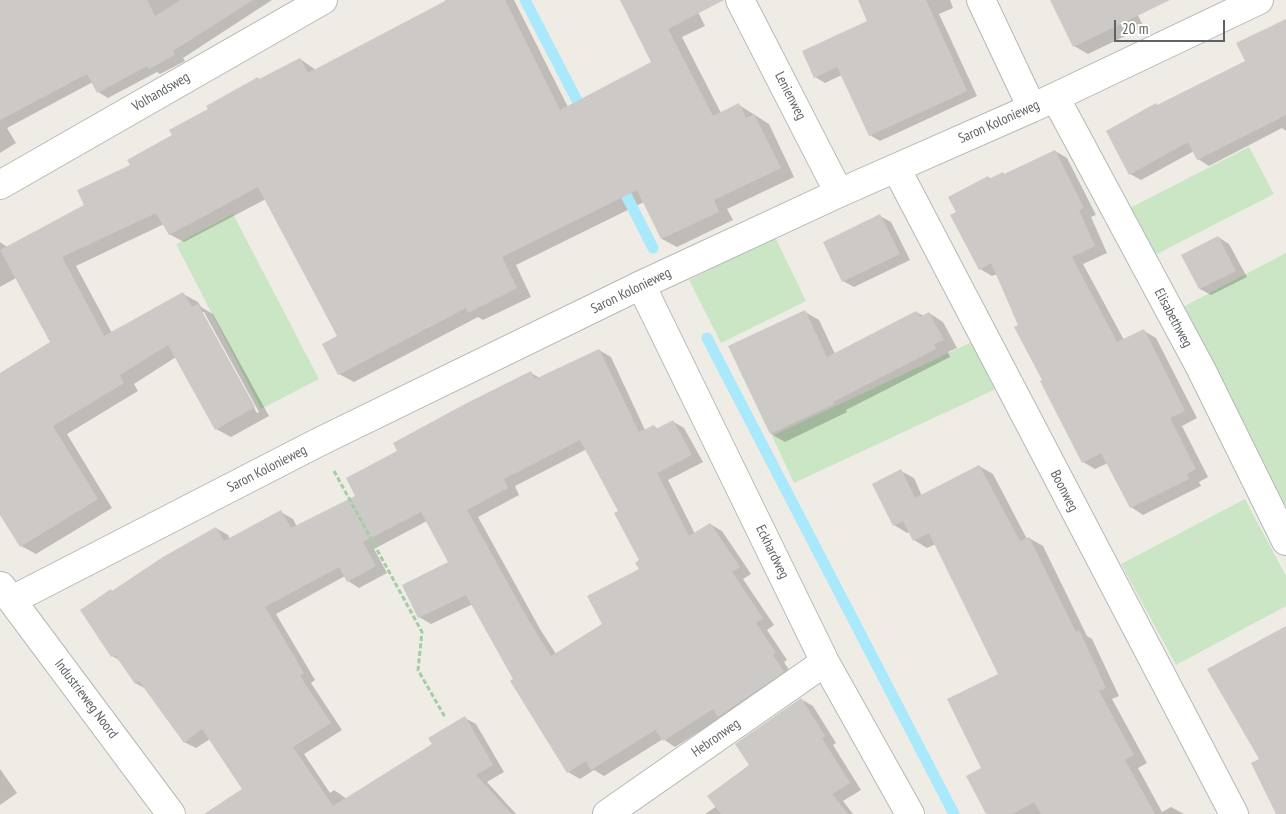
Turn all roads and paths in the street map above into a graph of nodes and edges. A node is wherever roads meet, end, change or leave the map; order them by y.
1 (323, 0) edge
2 (740, 0) edge
3 (980, 0) edge
4 (1259, 0) edge
5 (1044, 103) junction
6 (896, 168) junction
7 (0, 185) edge
8 (839, 193) junction
9 (641, 285) junction
10 (318, 442) junction
11 (1286, 541) edge
12 (6, 592) edge
13 (825, 662) junction
14 (445, 717) dead end
15 (171, 814) edge
16 (607, 814) edge
17 (910, 814) edge
18 (1234, 814) edge

1 - 7 street, Volhandsweg
2 - 8 street, Lenienweg
3 - 5 street, Elisabethweg
4 - 5 street, Saron Kolonieweg
5 - 6 street, Saron Kolonieweg
5 - 11 street, Elisabethweg
6 - 8 street, Saron Kolonieweg
6 - 18 street, Boonweg
8 - 9 street, Saron Kolonieweg
9 - 10 street, Saron Kolonieweg
9 - 13 street, Eckhardweg
10 - 12 street, Saron Kolonieweg
10 - 14 path
12 - 15 street, Industrieweg Noord
13 - 16 street, Hebronweg
13 - 17 street, Eckhardweg

